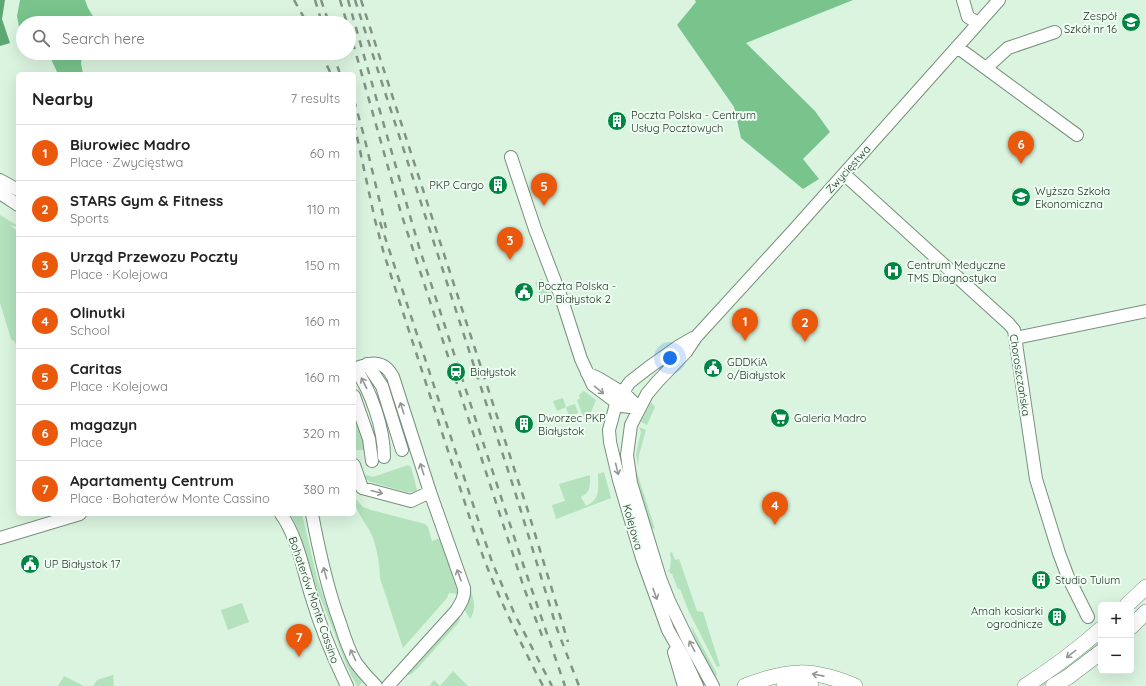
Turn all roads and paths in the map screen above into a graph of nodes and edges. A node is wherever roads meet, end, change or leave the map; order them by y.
1 (965, 0) edge
2 (999, 0) edge
3 (978, 24) junction
4 (1055, 32) dead end
5 (957, 47) junction
6 (986, 68) junction
7 (1077, 135) dead end
8 (511, 157) dead end
9 (844, 174) junction
10 (0, 180) edge
11 (16, 189) edge
12 (0, 193) edge
13 (16, 203) edge
14 (1146, 311) edge
15 (696, 337) junction
16 (1016, 338) junction
17 (367, 364) junction
18 (356, 368) edge
19 (648, 368) junction
20 (356, 370) edge
21 (587, 373) junction
22 (658, 381) junction
23 (622, 393) junction
24 (356, 402) edge
25 (616, 404) junction
26 (639, 408) junction
27 (610, 442) junction
28 (628, 442) junction
29 (414, 445) junction
30 (402, 450) junction
31 (384, 457) junction
32 (372, 461) junction
33 (356, 465) edge
34 (356, 471) edge
35 (430, 492) junction
36 (73, 516) edge
37 (282, 516) edge
38 (312, 516) edge
39 (0, 538) edge
40 (1146, 587) edge
41 (1130, 602) edge
42 (1146, 612) edge
43 (1088, 617) dead end
44 (1134, 624) edge
45 (668, 630) junction
46 (1098, 631) edge
47 (1098, 654) edge
48 (714, 684) edge
49 (347, 686) edge
50 (376, 686) edge
51 (388, 686) edge
52 (684, 686) edge
53 (696, 686) edge
54 (745, 686) edge
55 (784, 686) edge
56 (811, 686) edge
57 (855, 686) edge
58 (1025, 686) edge
59 (1053, 686) edge

1 - 3 street
2 - 3 street, Zwycięstwa
3 - 5 street, Zwycięstwa
4 - 6 street
5 - 6 street
5 - 9 street, Zwycięstwa
6 - 7 street
8 - 21 street
9 - 15 street, Zwycięstwa
9 - 16 street, Choroszczańska
10 - 11 street
12 - 13 street
14 - 16 street
15 - 19 street, Zwycięstwa
15 - 22 street, Zwycięstwa
16 - 43 street, Choroszczańska
17 - 18 street
29 -> 17 street
17 - 30 street
19 - 22 street
19 - 23 street, Zwycięstwa
31 -> 20 street
21 - 23 street
21 -> 25 street
22 - 26 street, Zwycięstwa
23 - 25 street, Zwycięstwa
23 - 26 street
24 - 32 street
25 - 26 street
25 - 27 street, Kolejowa
26 - 28 street, Kolejowa
27 - 28 street
27 -> 45 street, Kolejowa
48 -> 28 street, Kolejowa
29 - 30 street
35 -> 29 street
30 - 31 street
31 - 32 street
32 - 33 street
34 -> 35 street
51 -> 35 street
36 - 39 street
37 - 49 street, Bohaterów Monte Cassino
50 -> 38 street, Bohaterów Monte Cassino
40 - 41 main road
42 - 44 main road
45 - 52 street
45 - 53 street, Kolejowa
46 -> 58 main road
47 - 59 main road
57 -> 54 main road
55 - 56 main road

